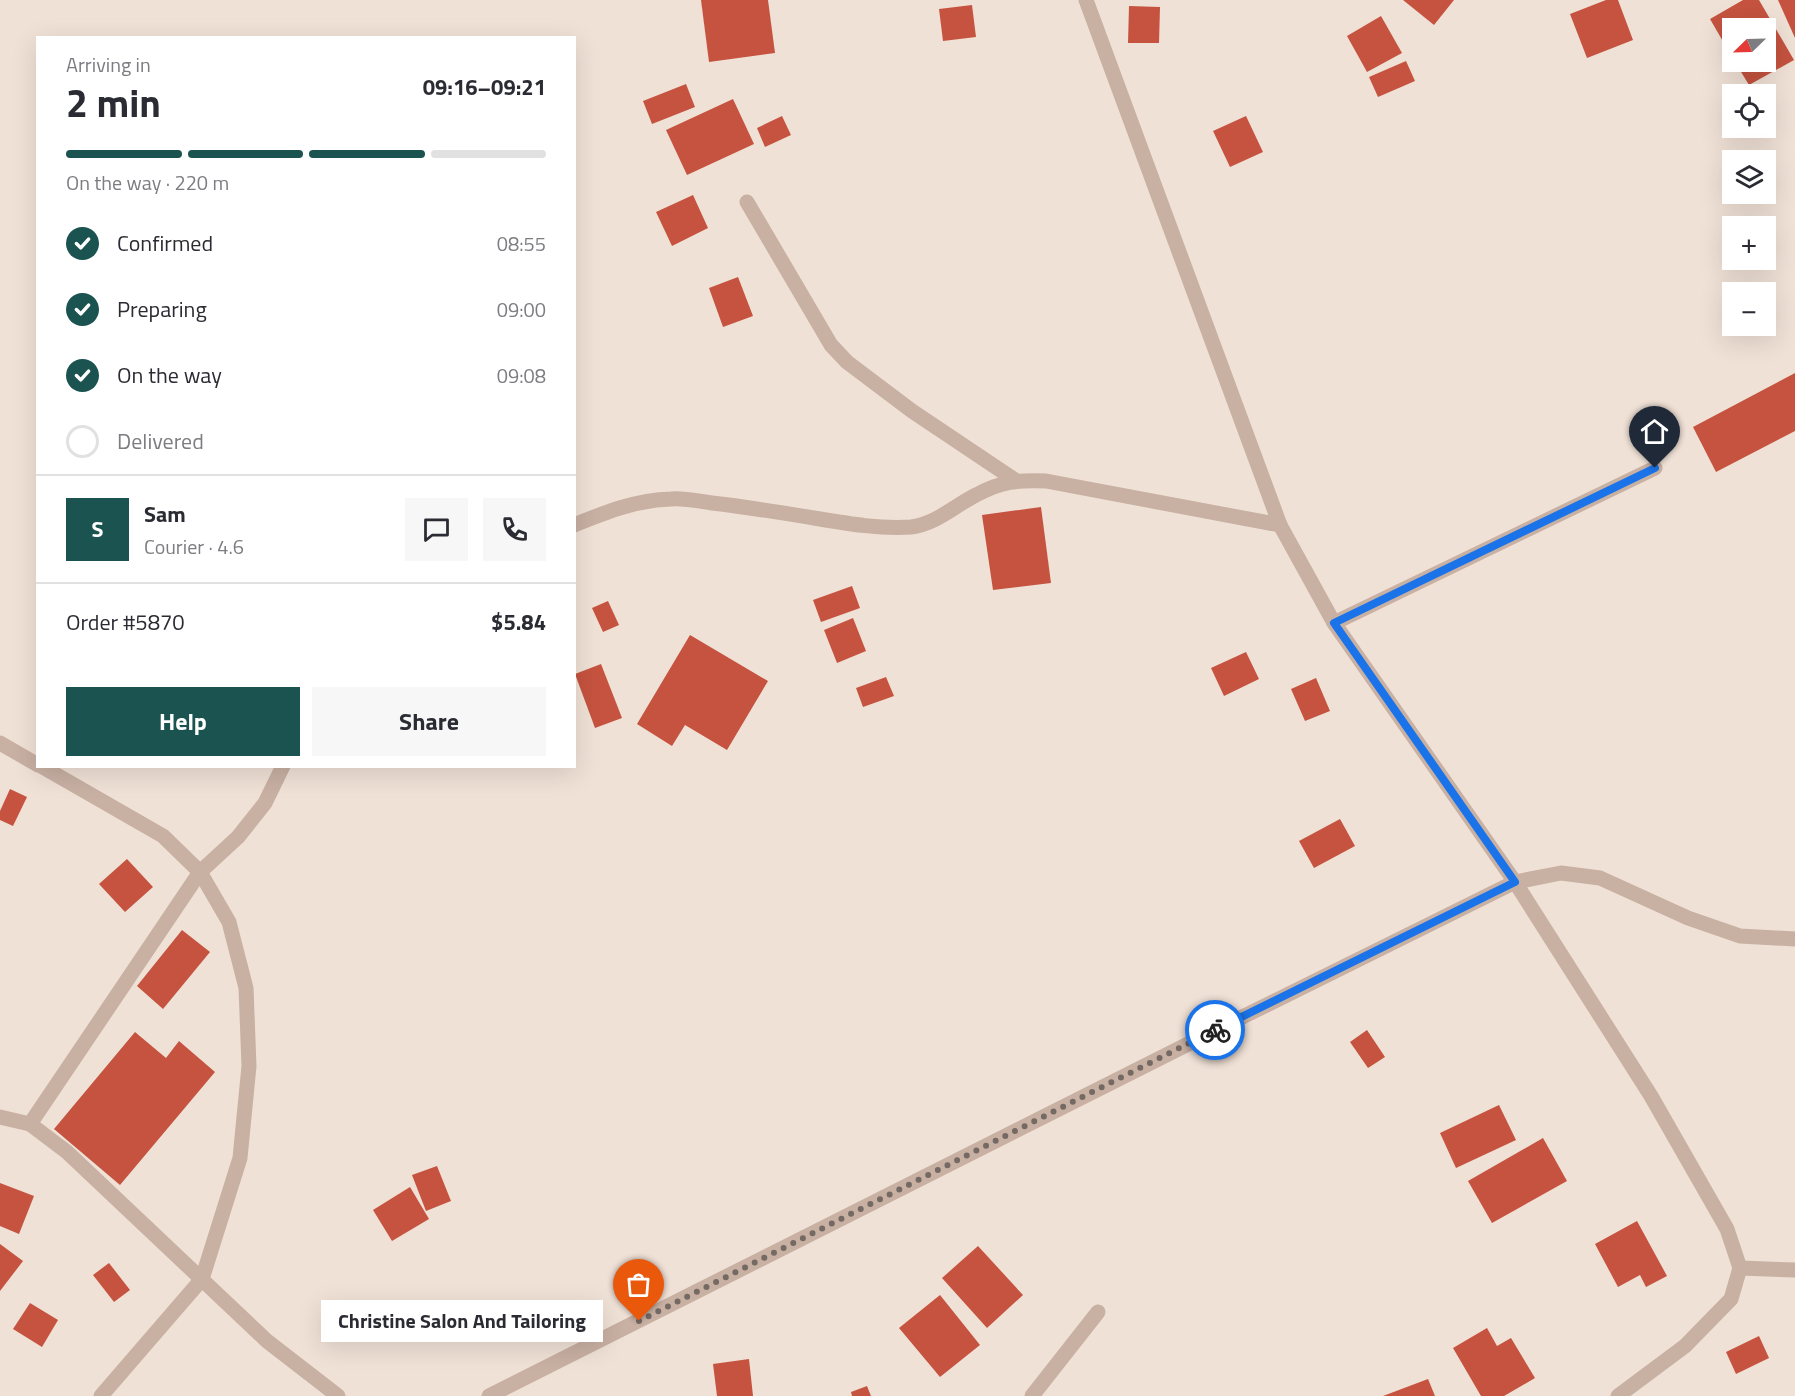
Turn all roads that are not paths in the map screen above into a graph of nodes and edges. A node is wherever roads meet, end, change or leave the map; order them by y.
1 (1086, 0) edge
2 (747, 202) dead end
3 (1655, 468) dead end
4 (1015, 480) junction
5 (576, 524) edge
6 (1280, 525) junction
7 (1334, 623) junction
8 (0, 743) edge
9 (36, 764) edge
10 (43, 768) edge
11 (282, 768) edge
12 (200, 872) junction
13 (1515, 882) junction
14 (1795, 939) edge
15 (0, 1117) edge
16 (30, 1124) junction
17 (1740, 1268) junction
18 (1795, 1270) edge
19 (202, 1279) junction
20 (1098, 1312) dead end
21 (101, 1396) edge
22 (338, 1396) edge
23 (489, 1396) edge
24 (1032, 1396) edge
25 (1618, 1396) edge

1 - 6 street
2 - 4 street
3 - 7 street
4 - 5 street
4 - 6 street
6 - 7 street
7 - 13 street
8 - 9 street
10 - 12 street
11 - 12 street
12 - 16 street
12 - 19 street
13 - 14 street
13 - 17 street
13 - 23 street
15 - 16 street
16 - 19 street
17 - 18 street
17 - 25 street
19 - 21 street
19 - 22 street
20 - 24 street

